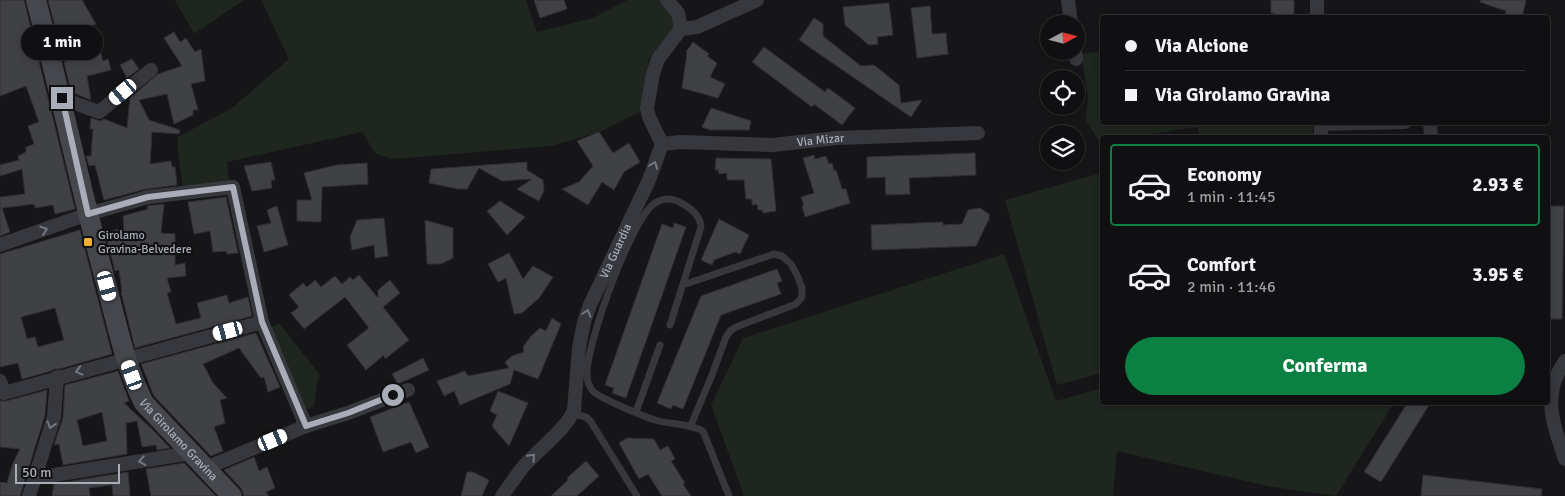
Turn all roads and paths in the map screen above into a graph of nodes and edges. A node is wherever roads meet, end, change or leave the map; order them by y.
1 (36, 0) edge
2 (667, 0) edge
3 (758, 0) edge
4 (1068, 0) edge
5 (1317, 0) edge
6 (1070, 15) edge
7 (1318, 15) edge
8 (681, 29) junction
9 (151, 70) dead end
10 (62, 98) junction
11 (1364, 125) edge
12 (1321, 128) edge
13 (978, 133) dead end
14 (662, 144) junction
15 (88, 214) junction
16 (0, 245) edge
17 (683, 285) junction
18 (262, 322) junction
19 (670, 325) dead end
20 (660, 345) dead end
21 (126, 359) junction
22 (1565, 361) edge
23 (57, 377) junction
24 (0, 381) edge
25 (408, 390) dead end
26 (636, 412) junction
27 (573, 414) junction
28 (691, 425) junction
29 (306, 426) junction
30 (190, 453) junction
31 (1565, 459) edge
32 (206, 468) junction
33 (36, 478) junction
34 (29, 496) edge
35 (232, 496) edge
36 (502, 496) edge
37 (637, 496) edge
38 (729, 496) edge

1 - 10 main road, Via Girolamo Gravina
2 - 8 street
3 - 8 street
4 - 6 street
5 - 7 street
8 - 14 street
9 - 10 street
10 - 15 main road, Via Girolamo Gravina
11 - 12 street
13 - 14 street, Via Mizar
27 -> 14 street, Via Guardia
16 -> 15 street
15 - 18 street
15 - 21 main road, Via Girolamo Gravina
17 - 19 lane
17 - 26 lane
17 - 28 lane
18 - 21 street
18 - 29 street
20 - 26 lane
21 -> 23 street
21 - 30 main road, Via Girolamo Gravina
22 - 31 street
23 - 24 street
23 -> 33 street
25 - 29 street
26 - 28 lane
36 -> 27 street
27 - 37 lane
28 - 38 lane
29 - 32 street
30 - 32 main road, Via Girolamo Gravina
30 -> 33 street
32 - 35 main road, Via Girolamo Gravina
33 - 34 street

